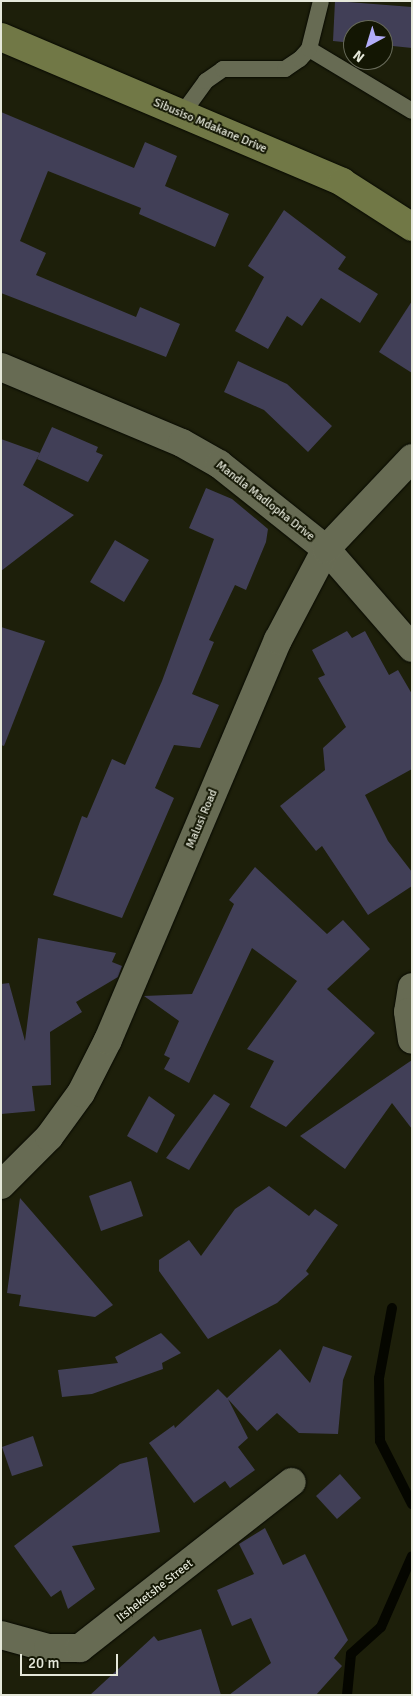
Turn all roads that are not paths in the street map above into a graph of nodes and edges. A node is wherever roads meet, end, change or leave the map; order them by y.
1 (321, 1) edge
2 (1, 37) edge
3 (308, 49) junction
4 (412, 111) edge
5 (182, 114) junction
6 (412, 227) edge
7 (1, 367) edge
8 (412, 458) edge
9 (326, 549) junction
10 (412, 648) edge
11 (412, 986) edge
12 (412, 1040) edge
13 (1, 1185) edge
14 (292, 1482) dead end
15 (1, 1635) edge

1 - 3 lane
2 - 5 street, Sibusiso Mdakane Drive
3 - 4 lane
3 - 5 lane
5 - 6 street, Sibusiso Mdakane Drive
7 - 9 street, Mandla Madlopha Drive
8 - 9 street, Malusi Road
9 - 10 street, Mandla Madlopha Drive
9 - 13 street, Malusi Road
11 - 12 street
14 - 15 street, Itsheketshe Street

